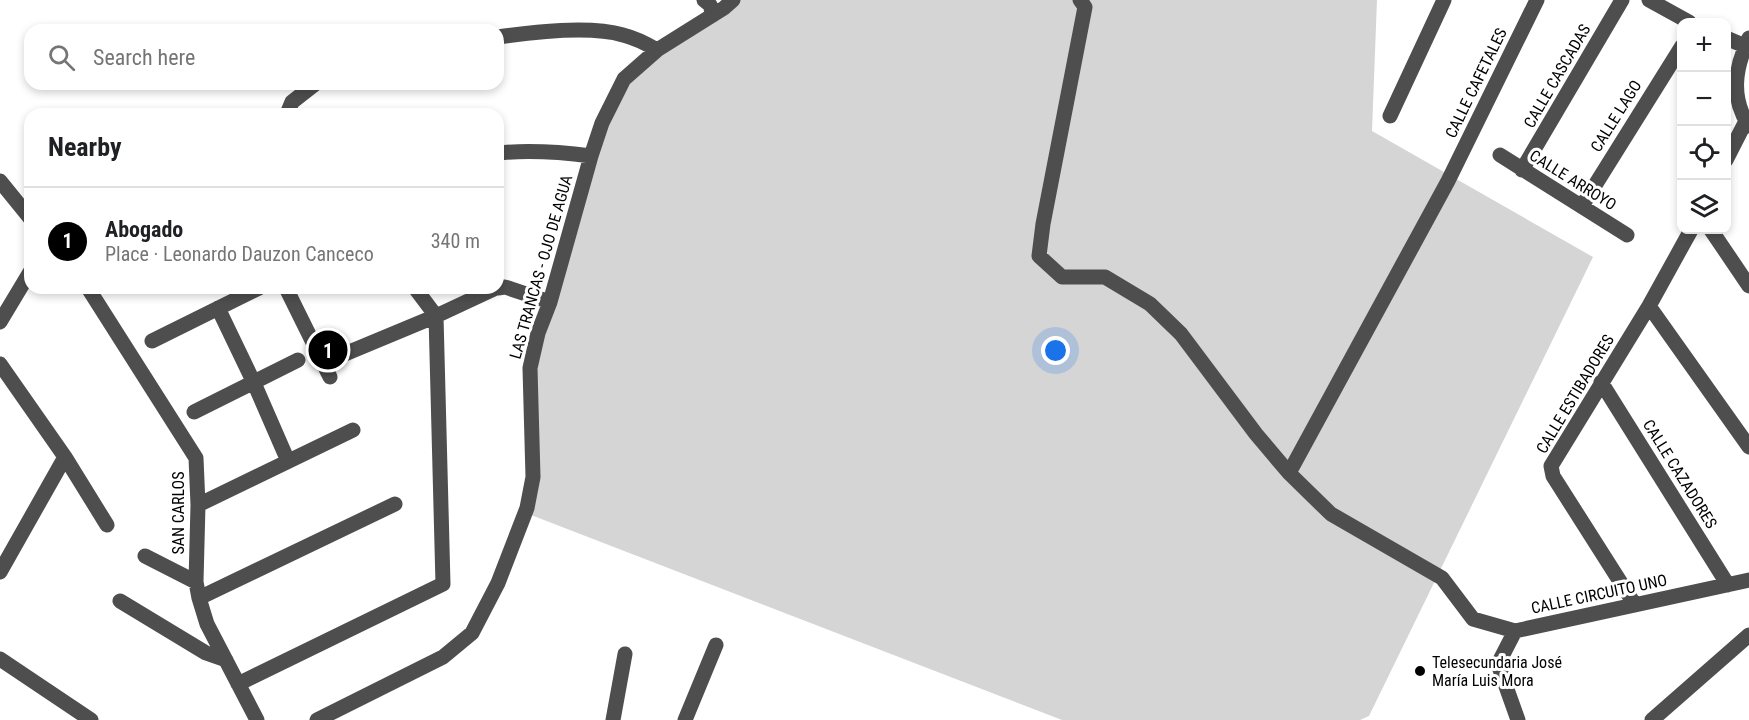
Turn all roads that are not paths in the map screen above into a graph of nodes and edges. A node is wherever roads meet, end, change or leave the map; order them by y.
1 (704, 0) edge
2 (733, 0) edge
3 (1080, 0) edge
4 (1444, 0) edge
5 (1537, 0) edge
6 (1622, 0) edge
7 (1649, 0) edge
8 (713, 15) junction
9 (1682, 18) edge
10 (504, 36) edge
11 (1731, 39) edge
12 (1747, 42) edge
13 (657, 50) junction
14 (1677, 54) edge
15 (307, 90) edge
16 (290, 108) edge
17 (1390, 116) dead end
18 (1748, 124) edge
19 (504, 152) edge
20 (1731, 152) edge
21 (1500, 155) dead end
22 (591, 156) junction
23 (1522, 170) junction
24 (0, 181) edge
25 (1582, 206) junction
26 (24, 210) edge
27 (1689, 234) edge
28 (1713, 234) edge
29 (1627, 235) dead end
30 (24, 282) edge
31 (1749, 286) edge
32 (504, 287) edge
33 (92, 294) edge
34 (247, 294) edge
35 (289, 294) edge
36 (420, 294) edge
37 (484, 294) edge
38 (550, 302) junction
39 (1649, 306) junction
40 (218, 308) junction
41 (436, 316) junction
42 (0, 322) edge
43 (152, 341) dead end
44 (298, 360) dead end
45 (0, 363) edge
46 (323, 363) junction
47 (330, 377) dead end
48 (1601, 382) junction
49 (254, 383) junction
50 (194, 412) dead end
51 (353, 429) dead end
52 (1749, 447) edge
53 (65, 457) junction
54 (288, 461) junction
55 (1289, 473) junction
56 (198, 504) junction
57 (395, 504) dead end
58 (107, 525) dead end
59 (145, 556) dead end
60 (0, 572) edge
61 (1749, 580) edge
62 (196, 582) junction
63 (1728, 585) junction
64 (200, 598) junction
65 (120, 601) dead end
66 (1635, 605) junction
67 (1515, 631) junction
68 (1749, 635) edge
69 (716, 645) dead end
70 (625, 654) dead end
71 (0, 659) edge
72 (226, 660) junction
73 (238, 684) junction
74 (91, 720) edge
75 (257, 720) edge
76 (317, 720) edge
77 (613, 720) edge
78 (685, 720) edge
79 (1518, 720) edge
80 (1652, 720) edge

1 - 8 street
2 - 8 street, LAS TRANCAS - OJO DE AGUA
3 - 55 street
4 - 17 street
5 - 55 street, CALLE CAFETALES
6 - 23 street, CALLE CASCADAS
7 - 9 street
8 - 13 street, LAS TRANCAS - OJO DE AGUA
10 - 13 street
11 - 12 street
12 - 18 street
13 - 22 street, LAS TRANCAS - OJO DE AGUA
14 - 25 street, CALLE LAGO
15 - 16 street
18 - 20 street
19 - 22 street
21 - 23 street, CALLE ARROYO
22 - 38 street, LAS TRANCAS - OJO DE AGUA
23 - 25 street, CALLE ARROYO
24 - 26 street
25 - 29 street, CALLE ARROYO
27 - 39 street, CALLE ESTIBADORES
28 - 31 street
30 - 42 street
32 - 38 street
33 - 56 street, SAN CARLOS
34 - 40 street
35 - 46 street
36 - 41 street
37 - 41 street
38 - 76 street, LAS TRANCAS - OJO DE AGUA
39 - 48 street, CALLE ESTIBADORES
39 - 52 street
40 - 43 street
40 - 49 street
41 - 46 street
41 - 73 street
44 - 49 street
45 - 53 street
46 - 47 street
48 - 63 street, CALLE CAZADORES
48 - 66 street, CALLE ESTIBADORES
49 - 50 street
49 - 54 street
51 - 54 street
53 - 58 street
53 - 60 street
54 - 56 street
55 - 67 street
56 - 62 street, SAN CARLOS
57 - 64 street
59 - 62 street
61 - 63 street, CALLE CIRCUITO UNO
62 - 64 street, SAN CARLOS
63 - 66 street, CALLE CIRCUITO UNO
64 - 72 street, SAN CARLOS
65 - 72 street
66 - 67 street, CALLE CIRCUITO UNO
67 - 79 street, CALLE CIRCUITO UNO
68 - 80 street
69 - 78 street
70 - 77 street
71 - 74 street
72 - 73 street, SAN CARLOS
73 - 75 street, SAN CARLOS

